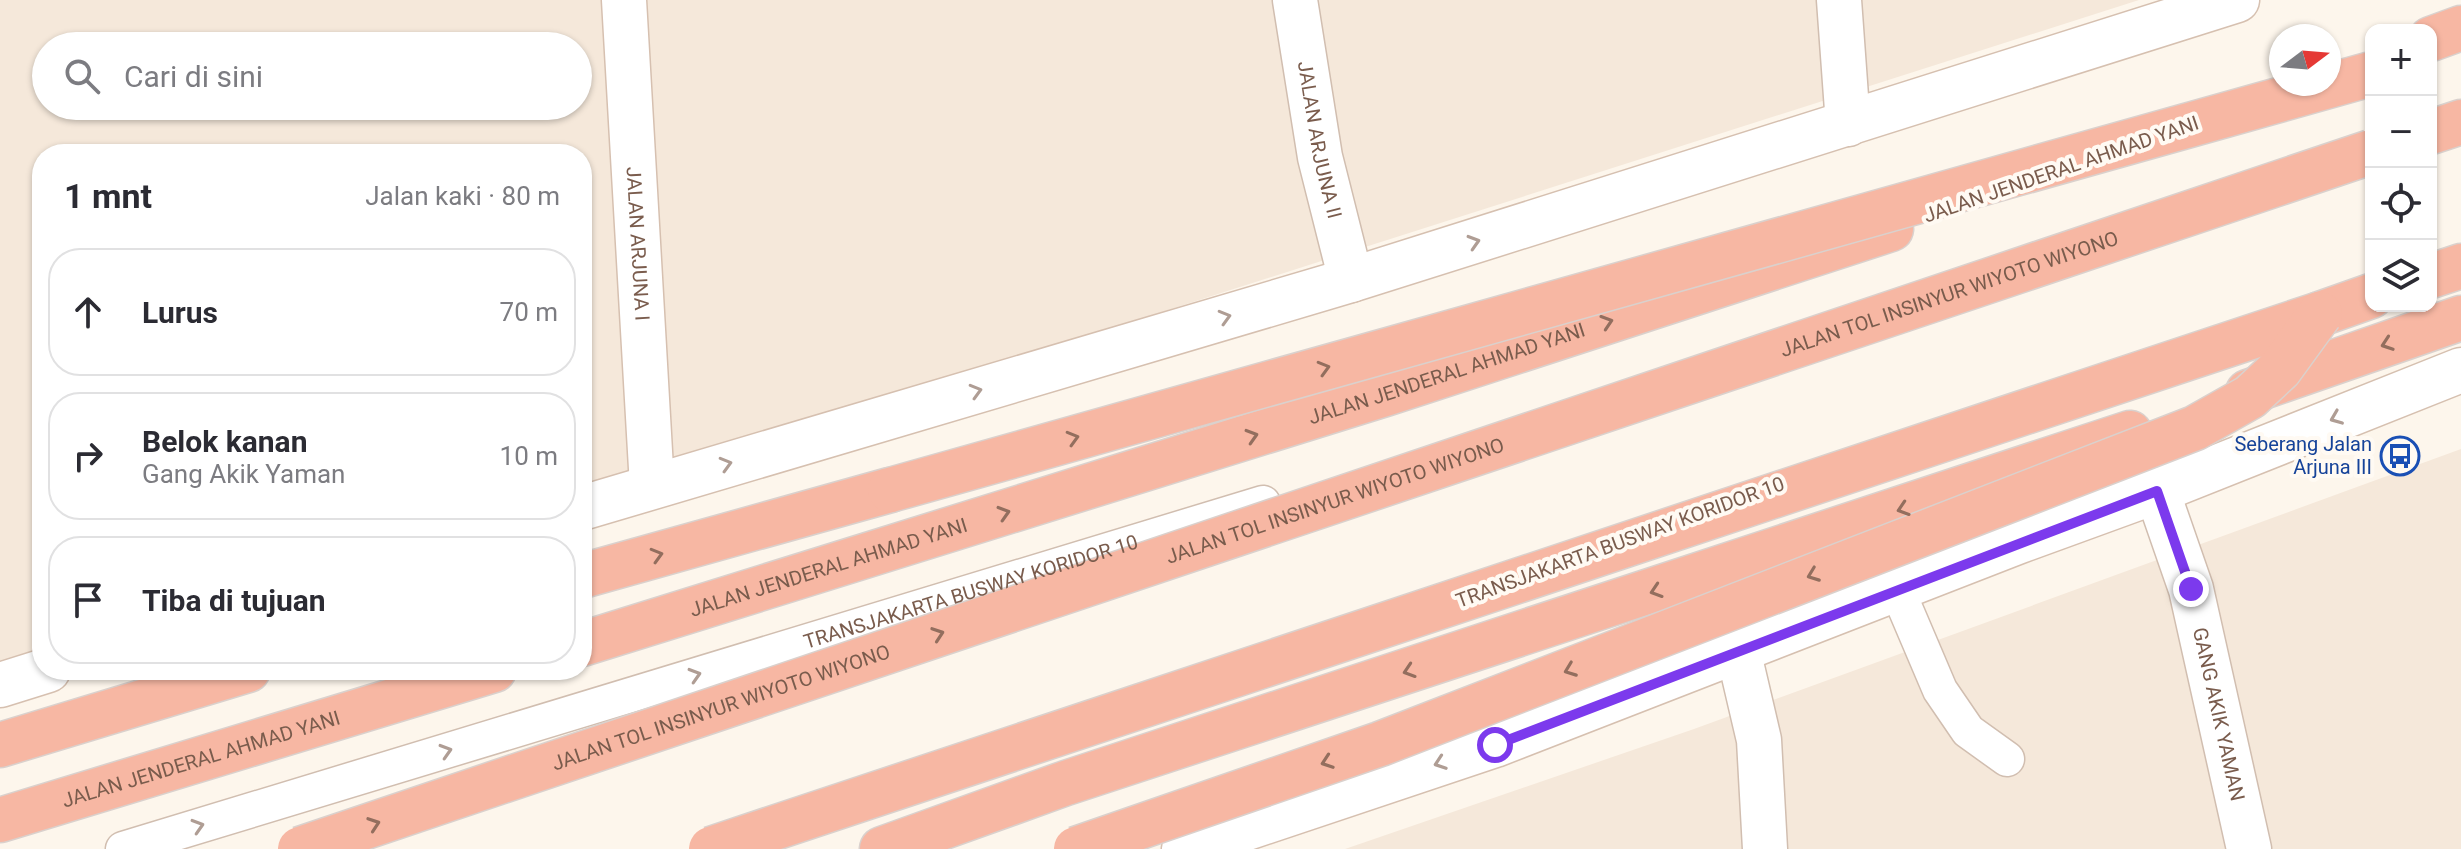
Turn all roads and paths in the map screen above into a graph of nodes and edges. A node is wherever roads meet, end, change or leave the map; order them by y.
1 (624, 0) edge
2 (1295, 0) edge
3 (1839, 0) edge
4 (2237, 0) edge
5 (2461, 28) edge
6 (2437, 37) edge
7 (2461, 49) edge
8 (2437, 55) edge
9 (2365, 62) edge
10 (2341, 71) edge
11 (2365, 76) edge
12 (2269, 96) edge
13 (2461, 122) edge
14 (1848, 124) junction
15 (2437, 130) edge
16 (2461, 140) edge
17 (2437, 147) edge
18 (2365, 154) edge
19 (2368, 168) edge
20 (2461, 243) edge
21 (2437, 252) edge
22 (2461, 266) edge
23 (2437, 274) edge
24 (2365, 277) edge
25 (1351, 280) junction
26 (2365, 298) edge
27 (2320, 314) junction
28 (2461, 318) edge
29 (2461, 370) edge
30 (652, 486) junction
31 (2157, 491) junction
32 (592, 505) edge
33 (592, 573) edge
34 (1897, 589) junction
35 (592, 641) edge
36 (1738, 650) junction
37 (32, 675) edge
38 (215, 680) edge
39 (461, 680) edge
40 (0, 685) edge
41 (0, 745) edge
42 (2007, 759) dead end
43 (0, 820) edge
44 (123, 849) edge
45 (300, 849) edge
46 (711, 849) edge
47 (781, 849) edge
48 (882, 849) edge
49 (1076, 849) edge
50 (1184, 849) edge
51 (1765, 849) edge
52 (2249, 849) edge

1 - 30 main road, JALAN ARJUNA I
2 - 25 main road, JALAN ARJUNA II
3 - 14 main road
4 - 14 main road
5 - 6 highway
7 - 8 highway
9 - 10 highway
33 -> 11 highway, bridge
35 -> 12 highway, JALAN JENDERAL AHMAD YANI
13 - 15 highway
25 -> 14 main road
16 - 17 lane
45 -> 18 highway, JALAN TOL INSINYUR WIYOTO WIYONO, bridge
44 -> 19 lane, TRANSJAKARTA BUSWAY KORIDOR 10
20 - 21 lane
22 - 23 highway
24 - 47 lane, TRANSJAKARTA BUSWAY KORIDOR 10
30 -> 25 main road
26 - 27 highway
27 - 46 highway, bridge
27 -> 49 highway, bridge
28 -> 48 highway
29 -> 31 main road
30 - 32 main road
31 - 34 main road
31 - 52 main road, GANG AKIK YAMAN
34 - 36 main road
34 - 42 lane
36 -> 50 main road
36 - 51 main road
37 - 40 main road
38 - 41 highway
39 - 43 highway, JALAN JENDERAL AHMAD YANI

